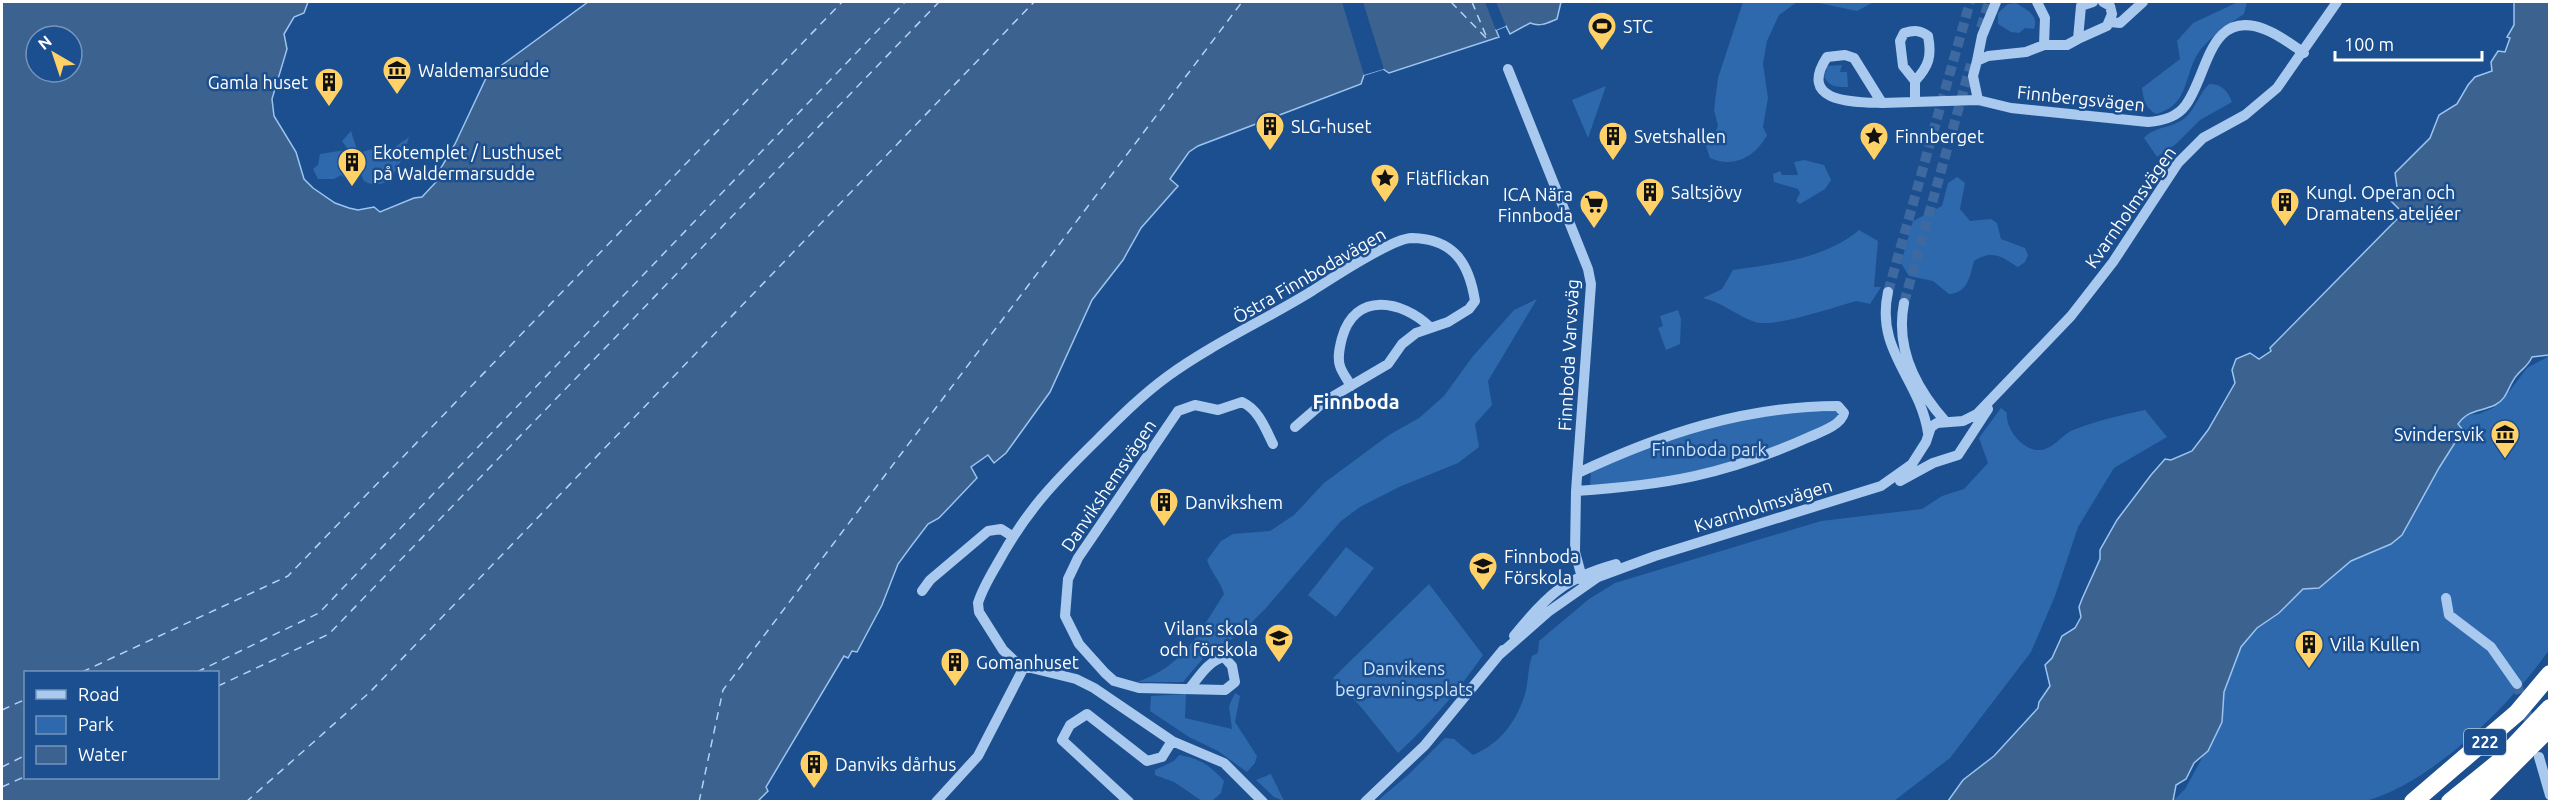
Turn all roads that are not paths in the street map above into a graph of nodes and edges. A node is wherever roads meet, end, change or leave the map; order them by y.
1 (1996, 2) edge
2 (2037, 2) edge
3 (2093, 2) edge
4 (2103, 2) edge
5 (2143, 2) edge
6 (2337, 2) edge
7 (2110, 22) junction
8 (2078, 39) junction
9 (2044, 45) junction
10 (2304, 52) junction
11 (1977, 61) junction
12 (1508, 69) dead end
13 (1915, 81) dead end
14 (1978, 100) junction
15 (1915, 102) junction
16 (1882, 103) junction
17 (1888, 292) tunnel mouth
18 (1904, 303) tunnel mouth
19 (1430, 327) junction
20 (1351, 386) junction
21 (2002, 388) junction
22 (1950, 422) junction
23 (1295, 428) dead end
24 (1927, 438) junction
25 (1273, 444) dead end
26 (1962, 449) junction
27 (1944, 459) junction
28 (1578, 472) junction
29 (1881, 486) junction
30 (1576, 491) junction
31 (1012, 536) junction
32 (1581, 580) junction
33 (922, 591) dead end
34 (2446, 598) dead end
35 (1024, 667) junction
36 (2550, 674) edge
37 (1114, 681) junction
38 (2517, 684) tunnel mouth
39 (1189, 689) dead end
40 (1106, 696) junction
41 (2550, 708) edge
42 (2550, 727) edge
43 (1172, 741) junction
44 (2540, 757) dead end
45 (2550, 795) edge
46 (936, 801) edge
47 (1129, 801) edge
48 (1263, 801) edge
49 (1365, 801) edge
50 (2413, 801) edge
51 (2450, 801) edge
52 (2475, 801) edge

1 - 11 street
2 - 9 street
3 - 8 street
4 - 7 street
5 - 7 street
6 - 10 street, Kvarnholmsvägen
7 - 8 street
8 - 9 street
9 - 11 street
10 - 14 street, Finnbergsvägen
10 - 21 street, Kvarnholmsvägen
11 - 14 street
12 - 28 street, Finnboda Varvsväg
13 - 15 street
14 - 15 street, Finnbergsvägen
15 - 16 street, Finnbergsvägen
16 - 16 street, Finnbergsvägen
17 - 24 street
18 - 22 street
19 - 20 street, Östra Finnbodavägen
19 - 20 street
19 - 31 street, Östra Finnbodavägen
20 - 23 street, Östra Finnbodavägen
21 - 22 street, Kvarnholmsvägen
21 - 26 street, Kvarnholmsvägen
22 - 24 street, Kvarnholmsvägen
22 - 26 street
24 - 27 street
24 - 29 street, Kvarnholmsvägen
25 - 37 street, Danvikshemsvägen
26 - 27 street, Kvarnholmsvägen
27 - 29 street, Kvarnholmsvägen
28 - 30 street, Finnboda Varvsväg
28 - 30 street
29 - 32 street, Kvarnholmsvägen
30 - 32 street, Finnboda Varvsväg
31 - 33 street
31 - 35 street, Östra Finnbodavägen
32 - 49 street, Kvarnholmsvägen
34 - 38 street
35 - 40 street
35 - 46 street
36 - 50 highway, 222
37 - 39 street
37 - 40 street
40 - 43 street
41 - 51 highway
42 - 52 highway, 222
43 - 47 street
43 - 48 street
44 - 45 street

